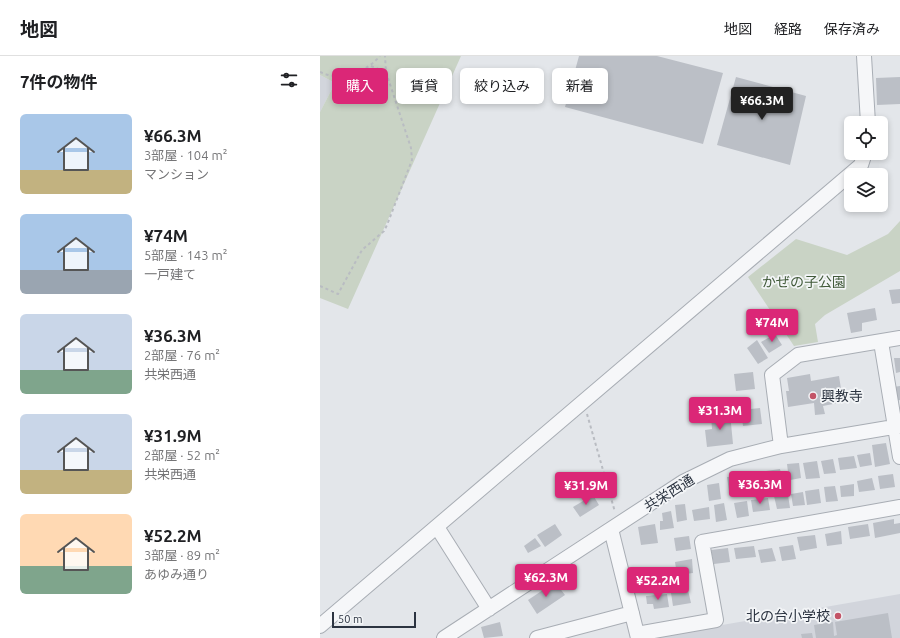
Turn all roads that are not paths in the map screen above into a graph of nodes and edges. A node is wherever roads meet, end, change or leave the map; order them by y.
1 (864, 56) edge
2 (868, 116) edge
3 (863, 160) edge
4 (900, 338) edge
5 (881, 342) junction
6 (898, 427) edge
7 (781, 446) junction
8 (900, 457) edge
9 (900, 507) edge
10 (437, 527) junction
11 (615, 527) junction
12 (489, 609) junction
13 (632, 613) junction
14 (320, 626) edge
15 (556, 636) edge
16 (638, 636) edge
17 (444, 638) edge
18 (537, 638) edge

1 - 2 street
3 - 10 street
4 - 5 street
5 - 6 street
5 - 7 street
6 - 7 street, 共栄西通
6 - 8 street
7 - 11 street, 共栄西通
9 - 16 street
10 - 12 street
10 - 14 street
11 - 12 street, 共栄西通
11 - 13 street
12 - 17 street, 共栄西通
13 - 15 street
13 - 16 street
15 - 18 street

